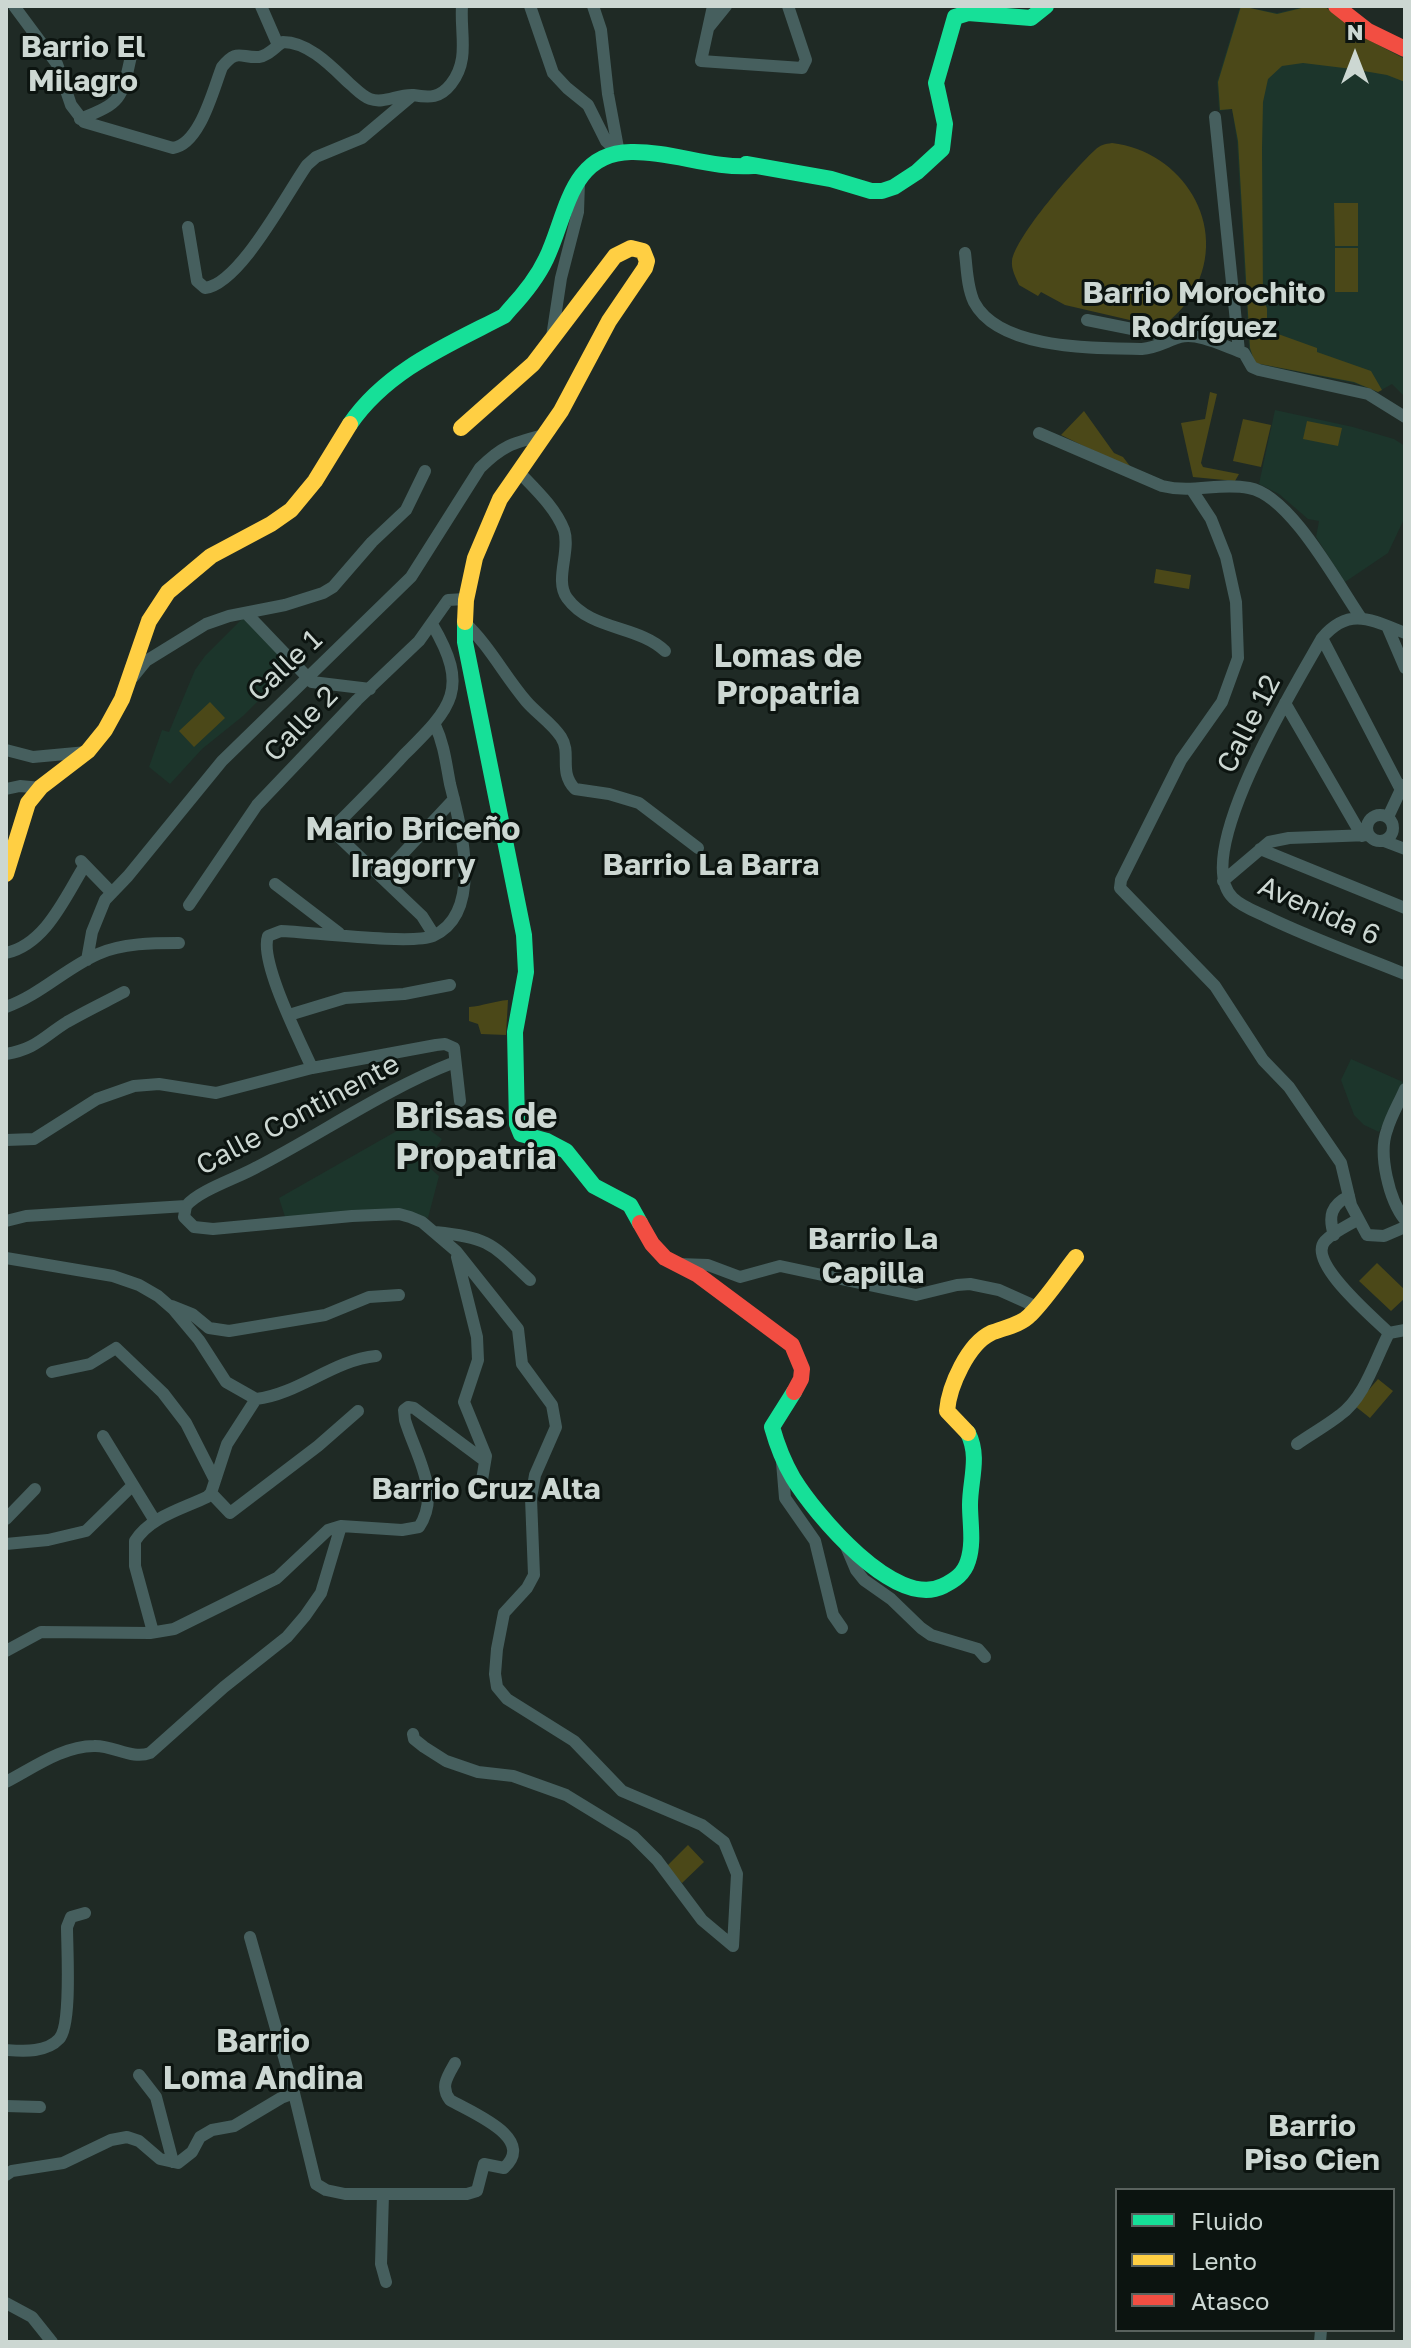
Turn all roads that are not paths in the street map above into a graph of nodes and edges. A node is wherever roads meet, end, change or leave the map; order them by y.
1 (14, 6) edge
2 (261, 6) edge
3 (462, 6) edge
4 (530, 6) edge
5 (593, 6) edge
6 (713, 6) edge
7 (726, 6) edge
8 (788, 6) edge
9 (1046, 6) edge
10 (1336, 6) edge
11 (707, 30) junction
12 (278, 45) junction
13 (1405, 49) edge
14 (131, 56) dead end
15 (413, 95) junction
16 (1215, 117) dead end
17 (80, 119) junction
18 (619, 153) junction
19 (579, 177) junction
20 (188, 227) dead end
21 (965, 253) dead end
22 (1087, 320) dead end
23 (1177, 338) junction
24 (551, 340) junction
25 (1241, 352) junction
26 (1405, 417) edge
27 (461, 428) dead end
28 (1039, 433) dead end
29 (544, 435) junction
30 (425, 471) dead end
31 (518, 471) junction
32 (1192, 490) junction
33 (465, 599) junction
34 (246, 613) junction
35 (1361, 618) junction
36 (464, 622) junction
37 (432, 624) junction
38 (1387, 626) junction
39 (1405, 633) edge
40 (1322, 638) junction
41 (665, 651) dead end
42 (1405, 668) edge
43 (308, 679) junction
44 (128, 683) junction
45 (370, 689) junction
46 (1285, 703) junction
47 (435, 725) junction
48 (6, 750) edge
49 (87, 752) junction
50 (41, 788) junction
51 (1404, 788) edge
52 (6, 789) edge
53 (454, 799) junction
54 (1388, 817) junction
55 (1365, 836) junction
56 (1384, 841) junction
57 (698, 848) dead end
58 (1260, 849) junction
59 (1405, 849) edge
60 (6, 874) edge
61 (381, 877) junction
62 (1223, 881) junction
63 (275, 884) dead end
64 (112, 893) junction
65 (189, 905) dead end
66 (1405, 908) edge
67 (340, 934) junction
68 (434, 935) junction
69 (179, 943) dead end
70 (6, 953) edge
71 (87, 960) junction
72 (1405, 974) edge
73 (450, 985) dead end
74 (124, 992) dead end
75 (6, 1007) edge
76 (289, 1015) junction
77 (6, 1054) edge
78 (455, 1062) junction
79 (312, 1068) junction
80 (1405, 1089) edge
81 (460, 1101) dead end
82 (6, 1140) edge
83 (1349, 1196) junction
84 (186, 1206) junction
85 (1357, 1220) junction
86 (1405, 1220) edge
87 (6, 1221) edge
88 (1405, 1227) edge
89 (435, 1232) junction
90 (1334, 1235) junction
91 (456, 1251) junction
92 (1076, 1257) dead end
93 (6, 1258) edge
94 (674, 1264) junction
95 (530, 1280) dead end
96 (399, 1295) dead end
97 (169, 1305) junction
98 (1037, 1307) junction
99 (1405, 1330) edge
100 (1389, 1333) junction
101 (376, 1356) dead end
102 (52, 1372) dead end
103 (256, 1399) junction
104 (358, 1411) dead end
105 (103, 1436) dead end
106 (1297, 1444) dead end
107 (782, 1460) junction
108 (485, 1461) junction
109 (482, 1480) dead end
110 (133, 1485) junction
111 (213, 1486) junction
112 (35, 1489) dead end
113 (6, 1519) edge
114 (155, 1521) junction
115 (341, 1526) junction
116 (844, 1541) junction
117 (6, 1544) edge
118 (842, 1628) dead end
119 (153, 1632) junction
120 (6, 1651) edge
121 (985, 1657) dead end
122 (413, 1734) dead end
123 (6, 1782) edge
124 (85, 1913) dead end
125 (250, 1937) dead end
126 (6, 2050) edge
127 (455, 2063) dead end
128 (139, 2075) dead end
129 (294, 2093) junction
130 (6, 2106) edge
131 (40, 2107) dead end
132 (173, 2162) junction
133 (6, 2175) edge
134 (383, 2194) junction
135 (386, 2282) dead end
136 (6, 2303) edge
137 (52, 2342) edge

1 - 17 street
2 - 12 street
3 - 15 street
4 - 18 street
5 - 18 street
6 - 11 street
7 - 11 street
8 - 11 street
9 - 18 street
10 - 13 street
12 - 15 street
12 - 17 street
14 - 17 street
15 - 20 street
16 - 25 street
18 - 19 street
19 - 24 street
19 - 44 street
21 - 23 street
22 - 23 street
23 - 25 street
24 - 27 street
24 - 29 street
25 - 26 street
28 - 32 street
29 - 31 street
29 - 43 street, Calle 1
30 - 34 street
31 - 33 street
31 - 41 street
32 - 35 street
32 - 83 street
33 - 36 street
33 - 37 street, Calle 2
34 - 43 street
34 - 44 street
35 - 38 street
35 - 40 street
36 - 57 street
36 - 94 street
37 - 45 street, Calle 2
37 - 47 street
38 - 39 street
38 - 42 street
40 - 46 street, Calle 12
40 - 51 street
43 - 45 street
43 - 64 street, Calle 1
44 - 49 street
45 - 65 street, Calle 2
46 - 55 street
46 - 62 street, Calle 12
47 - 53 street
47 - 61 street
48 - 49 street
49 - 50 street
50 - 52 street
50 - 60 street
51 - 54 street
53 - 61 street
53 - 68 street
54 - 55 street
54 - 56 street
55 - 56 street
55 - 58 street
56 - 59 street
58 - 62 street
58 - 66 street
61 - 68 street
62 - 72 street, Avenida 6
63 - 67 street
64 - 70 street
64 - 71 street, Calle 1
67 - 68 street
67 - 76 street
69 - 71 street
71 - 75 street
73 - 76 street
74 - 77 street
76 - 79 street
78 - 79 street
78 - 81 street
78 - 84 street, Calle Continente
79 - 82 street
80 - 86 street
83 - 85 street
83 - 90 street
84 - 87 street
84 - 89 street, Calle Continente
85 - 88 street
85 - 90 street
89 - 91 street, Calle Continente
89 - 95 street
90 - 100 street
91 - 108 street
91 - 122 street, Calle Continente
92 - 98 street
93 - 97 street
94 - 98 street
94 - 107 street
96 - 97 street
97 - 103 street
98 - 116 street
99 - 100 street
100 - 106 street
101 - 103 street
102 - 111 street
103 - 111 street
104 - 111 street
105 - 110 street
107 - 116 street
107 - 118 street
108 - 109 street
108 - 115 street
110 - 114 street
110 - 117 street
111 - 114 street
112 - 113 street
114 - 119 street
115 - 119 street
115 - 123 street
116 - 121 street
119 - 120 street
124 - 126 street
125 - 129 street
127 - 134 street
128 - 132 street
129 - 132 street
129 - 134 street
130 - 131 street
132 - 133 street
134 - 135 street
136 - 137 street

